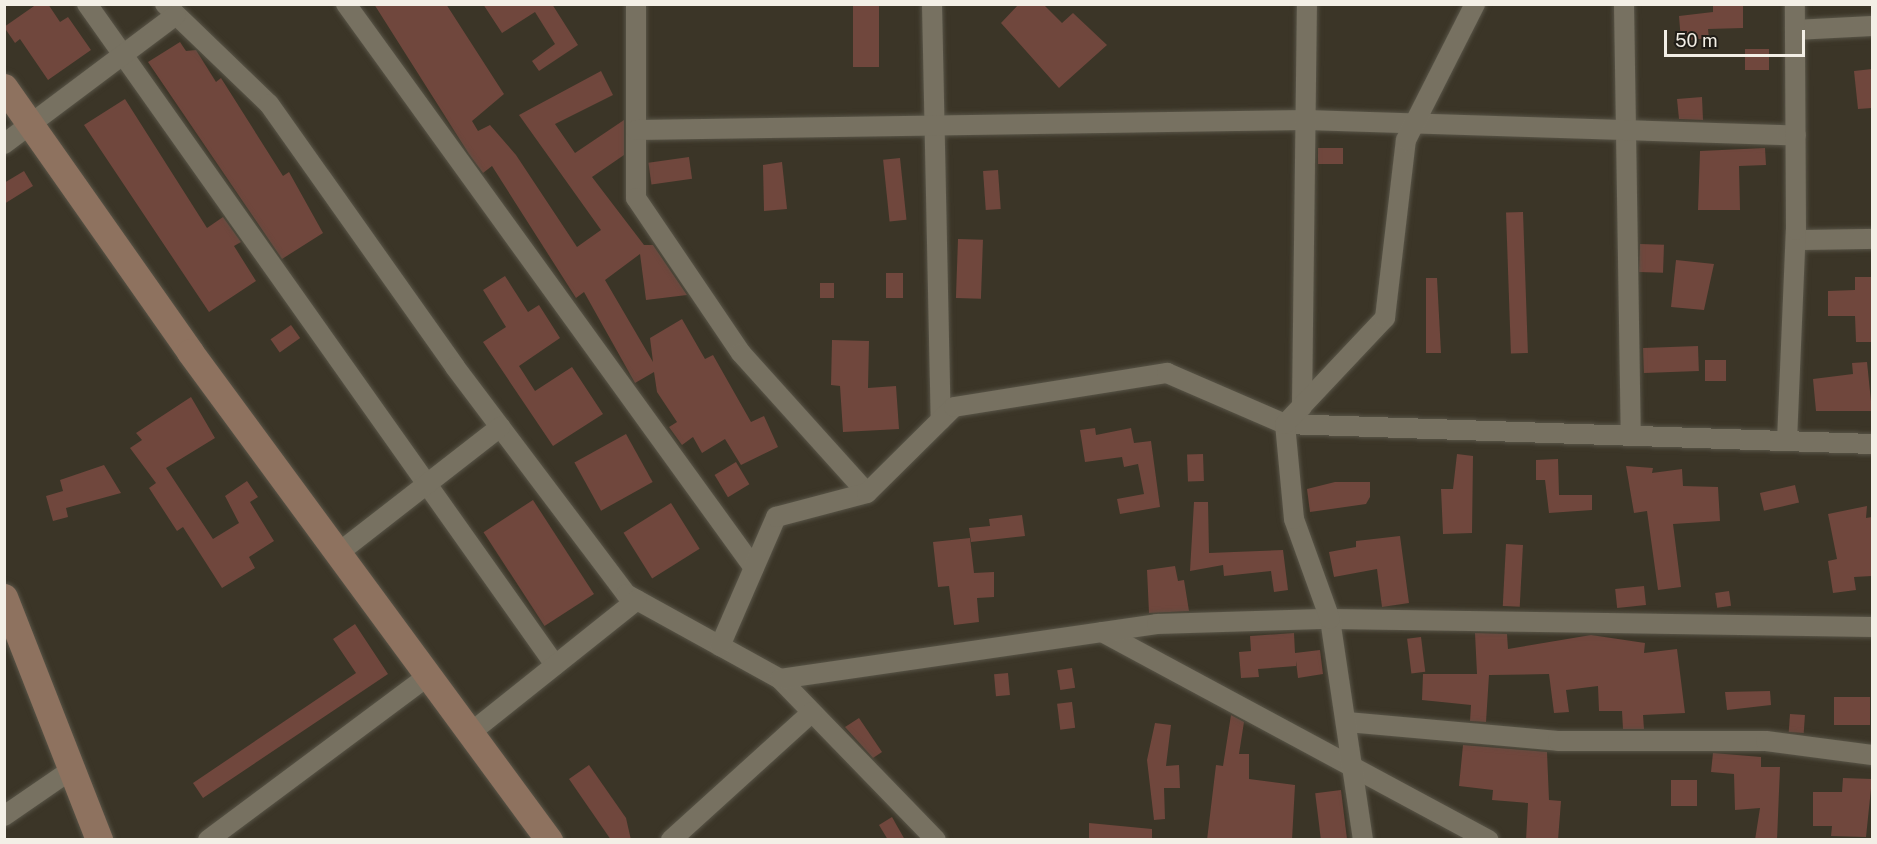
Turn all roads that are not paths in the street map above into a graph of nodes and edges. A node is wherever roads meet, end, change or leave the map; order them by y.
1 (87, 4) edge
2 (346, 4) edge
3 (636, 4) edge
4 (932, 4) edge
5 (1307, 4) edge
6 (1475, 4) edge
7 (1624, 4) edge
8 (1795, 4) edge
9 (171, 10) edge
10 (1872, 26) edge
11 (1795, 30) junction
12 (122, 56) junction
13 (4, 87) edge
14 (1306, 120) junction
15 (1415, 123) junction
16 (30, 124) junction
17 (934, 125) junction
18 (636, 130) junction
19 (1626, 130) junction
20 (1796, 135) junction
21 (4, 144) edge
22 (1872, 238) edge
23 (1796, 240) junction
24 (1302, 406) junction
25 (940, 420) junction
26 (1285, 424) junction
27 (501, 427) junction
28 (1631, 435) junction
29 (1787, 441) junction
30 (1872, 444) edge
31 (426, 485) junction
32 (867, 493) junction
33 (337, 554) junction
34 (754, 568) junction
35 (4, 597) edge
36 (636, 600) junction
37 (1330, 619) junction
38 (1872, 627) edge
39 (1102, 632) junction
40 (720, 646) junction
41 (555, 665) junction
42 (427, 677) junction
43 (780, 679) junction
44 (812, 712) junction
45 (1347, 722) junction
46 (469, 734) junction
47 (1872, 755) edge
48 (1354, 769) junction
49 (72, 770) junction
50 (4, 816) edge
51 (99, 840) edge
52 (208, 840) edge
53 (549, 840) edge
54 (671, 840) edge
55 (936, 840) edge
56 (1363, 840) edge
57 (1489, 840) edge

1 - 12 street
2 - 34 street
3 - 18 street
4 - 17 street
5 - 14 street
6 - 15 street
7 - 19 street
8 - 11 street
9 - 12 street
9 - 27 street
10 - 11 street
11 - 20 street
12 - 16 street
12 - 31 street
13 - 16 street
14 - 15 street
14 - 17 street
14 - 24 street
15 - 19 street
15 - 24 street
16 - 21 street
16 - 33 street
17 - 18 street
17 - 25 street
18 - 32 street
19 - 20 street
19 - 28 street
20 - 23 street
22 - 23 street
23 - 29 street
24 - 26 street
25 - 26 street
25 - 32 street
26 - 28 street
26 - 37 street
27 - 31 street
27 - 36 street
28 - 29 street
29 - 30 street
31 - 33 street
31 - 41 street
32 - 34 street
33 - 42 street
34 - 40 street
35 - 49 street
36 - 40 street
36 - 41 street
37 - 38 street
37 - 39 street
37 - 45 street
39 - 43 street
39 - 48 street
40 - 43 street
41 - 46 street
42 - 46 street
42 - 52 street
43 - 44 street
44 - 54 street
44 - 55 street
45 - 47 street
45 - 48 street
46 - 53 street
48 - 56 street
48 - 57 street
49 - 50 street
49 - 51 street

